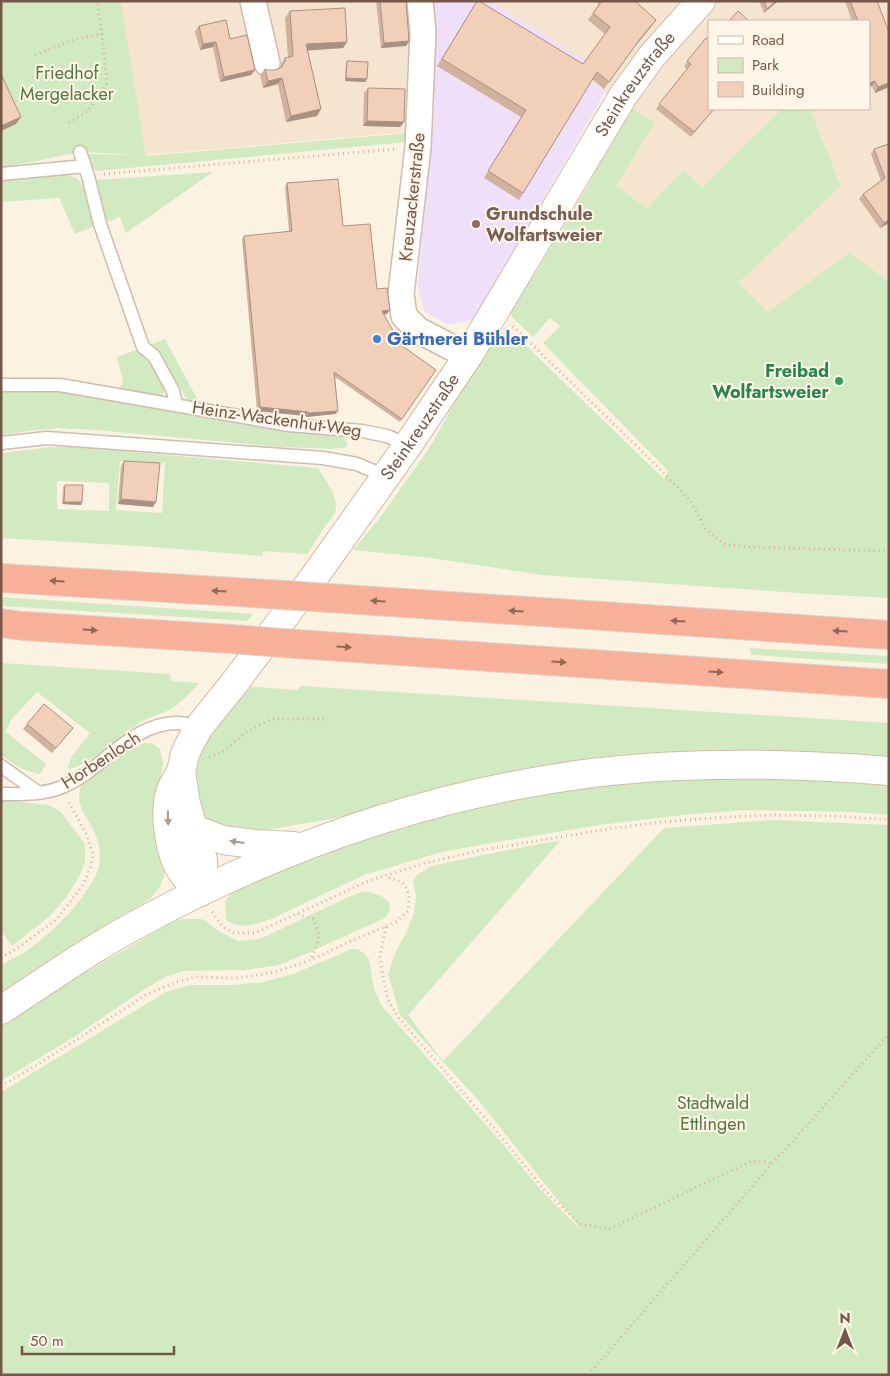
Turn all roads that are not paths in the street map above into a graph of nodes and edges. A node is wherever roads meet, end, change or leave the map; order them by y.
1 (253, 1) edge
2 (420, 1) edge
3 (701, 1) edge
4 (267, 64) dead end
5 (80, 152) dead end
6 (87, 171) junction
7 (1, 174) edge
8 (468, 356) junction
9 (1, 385) edge
10 (176, 404) junction
11 (1, 444) edge
12 (408, 445) junction
13 (385, 476) junction
14 (1, 578) edge
15 (9, 626) edge
16 (889, 635) edge
17 (889, 684) edge
18 (199, 727) junction
19 (183, 764) junction
20 (1, 766) edge
21 (889, 771) edge
22 (39, 793) junction
23 (1, 794) edge
24 (194, 829) junction
25 (303, 847) junction
26 (200, 892) junction
27 (1, 1010) edge

1 - 4 street
2 - 8 street, Kreuzackerstraße
3 - 8 street, Steinkreuzstraße
5 - 6 lane, Heinz-Wackenhut-Weg
6 - 7 lane
6 - 10 lane, Heinz-Wackenhut-Weg
8 - 12 street, Steinkreuzstraße
9 - 10 lane
10 - 12 lane, Heinz-Wackenhut-Weg
11 - 13 lane
12 - 13 street, Steinkreuzstraße
13 - 18 street, Steinkreuzstraße
16 -> 14 highway, bridge
15 -> 17 highway, bridge
18 - 19 street, Steinkreuzstraße
18 - 22 lane, Horbenloch
19 - 24 street
19 -> 26 street, Steinkreuzstraße
20 - 22 lane
21 - 25 street
22 - 23 lane, Horbenloch
25 -> 24 street
24 - 26 street
25 - 26 street
26 - 27 street

